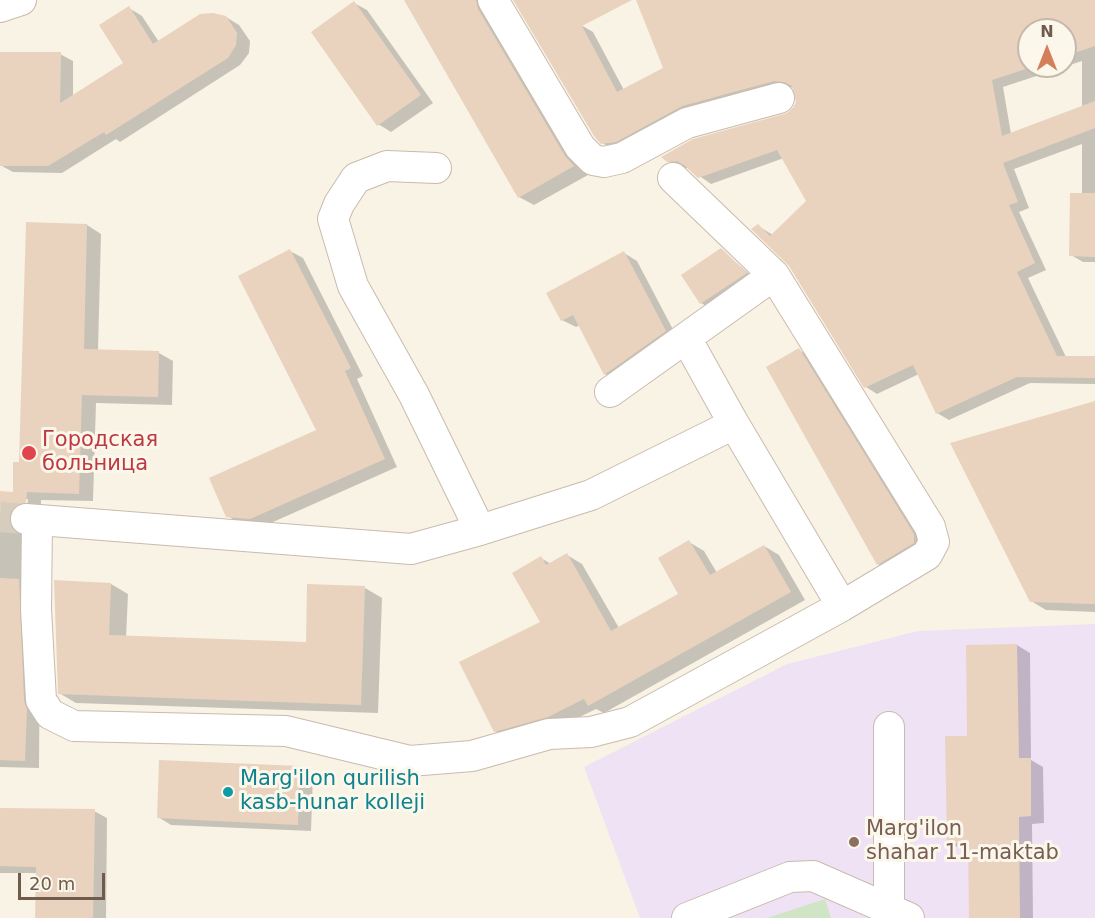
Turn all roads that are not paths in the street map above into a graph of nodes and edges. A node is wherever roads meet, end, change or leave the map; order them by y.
1 (21, 0) edge
2 (493, 0) edge
3 (0, 8) edge
4 (778, 98) dead end
5 (436, 168) dead end
6 (674, 178) dead end
7 (774, 275) junction
8 (686, 338) junction
9 (610, 392) dead end
10 (734, 424) junction
11 (480, 531) junction
12 (842, 606) junction
13 (889, 727) dead end
14 (899, 914) edge
15 (687, 918) edge

1 - 3 street
2 - 4 street
5 - 11 street
6 - 7 street
7 - 8 street
7 - 12 street
8 - 9 street
8 - 10 street
10 - 11 street
10 - 12 street
11 - 12 street
13 - 14 street
14 - 15 street

